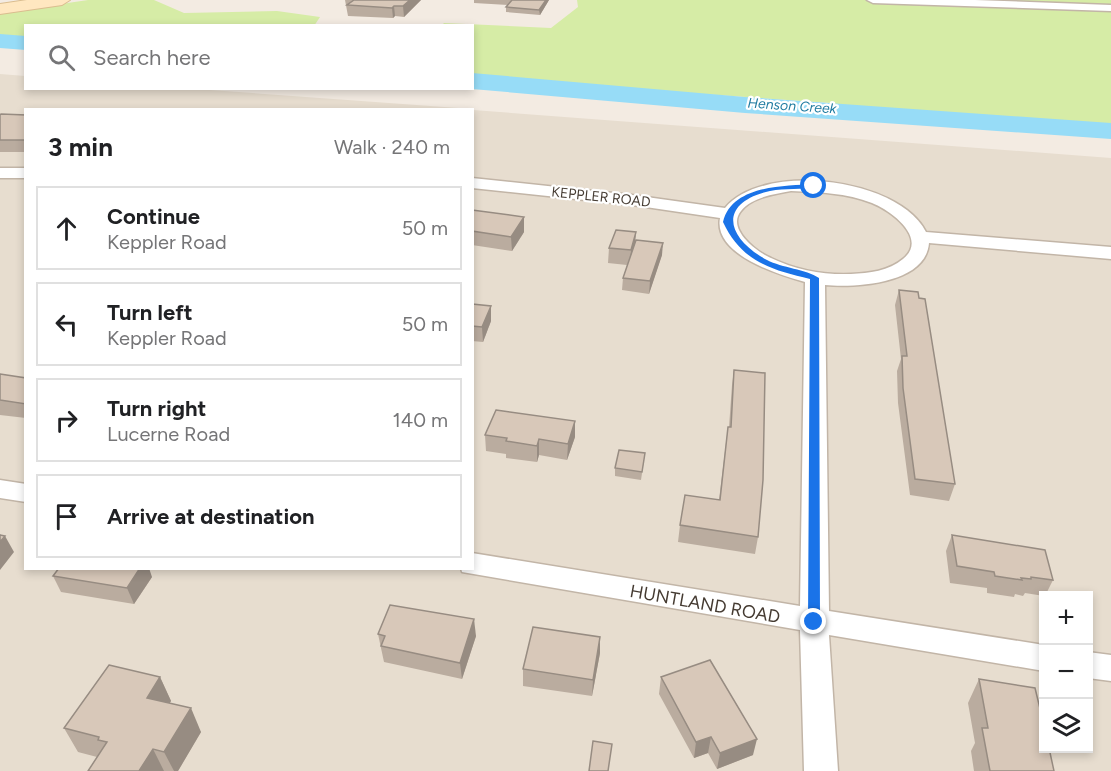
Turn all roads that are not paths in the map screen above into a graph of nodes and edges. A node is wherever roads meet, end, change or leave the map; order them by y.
1 (62, 0) edge
2 (873, 0) edge
3 (1111, 8) edge
4 (0, 9) edge
5 (24, 172) edge
6 (0, 173) edge
7 (474, 183) edge
8 (729, 214) junction
9 (920, 237) junction
10 (1111, 253) edge
11 (814, 278) junction
12 (0, 489) edge
13 (24, 493) edge
14 (474, 564) edge
15 (814, 622) junction
16 (1039, 657) edge
17 (1093, 666) edge
18 (1111, 668) edge
19 (821, 771) edge

1 - 4 main road
2 - 3 street
5 - 6 street
7 - 8 street, KEPPLER ROAD
8 - 9 street
8 - 11 street
9 - 10 street
9 - 11 street
11 - 15 street
12 - 13 street
14 - 15 street, HUNTLAND ROAD
15 - 16 street, HUNTLAND ROAD
15 - 19 street
17 - 18 street

